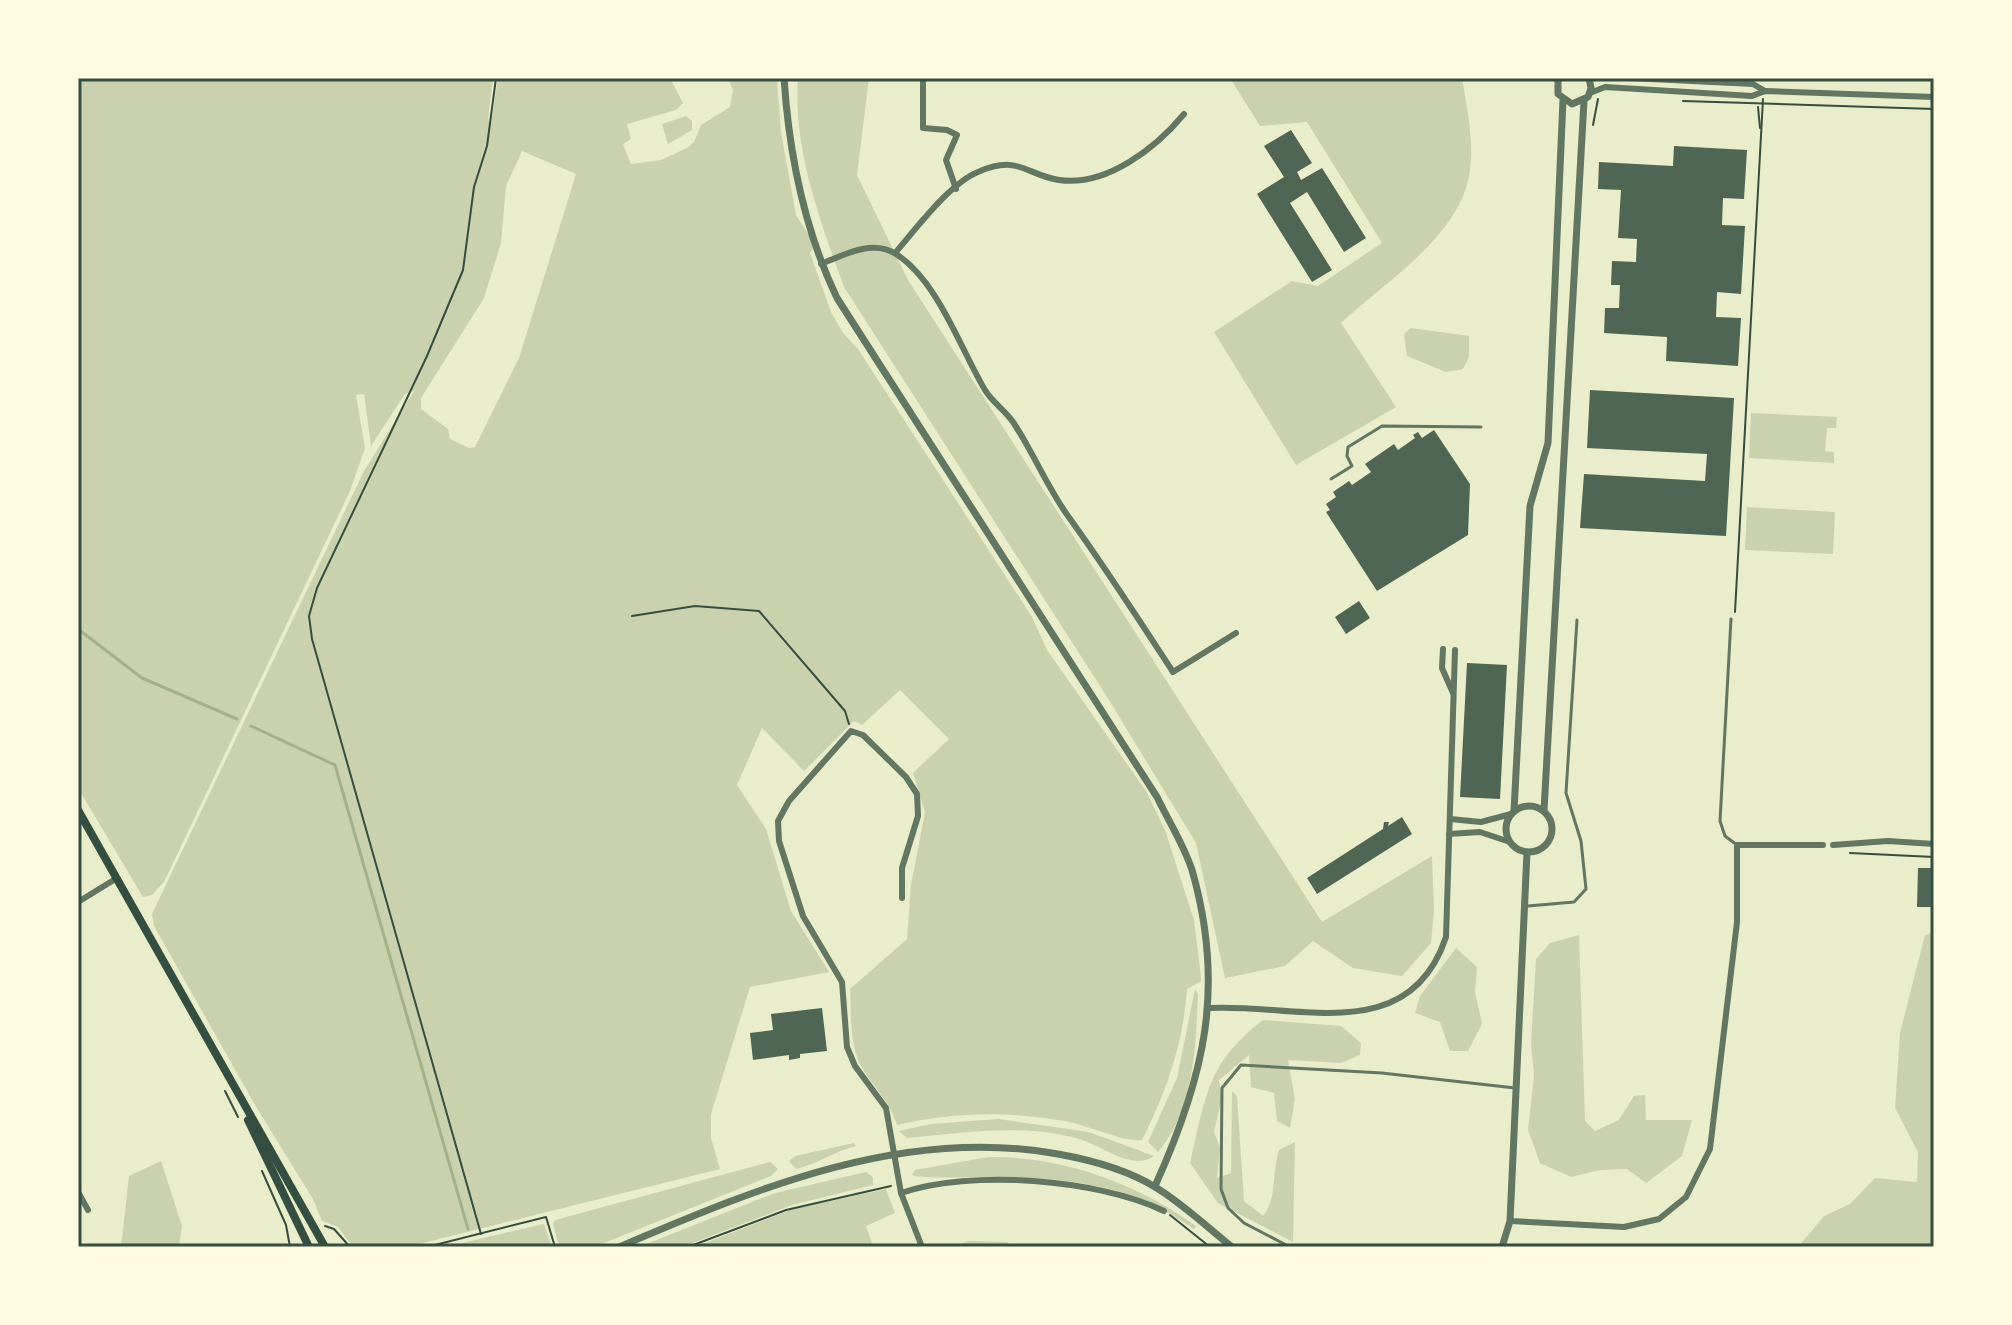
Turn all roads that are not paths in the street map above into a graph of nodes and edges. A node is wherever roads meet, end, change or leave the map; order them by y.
1 (784, 78) edge
2 (923, 78) edge
3 (1558, 78) edge
4 (1589, 78) edge
5 (1630, 78) edge
6 (1765, 91) junction
7 (1590, 93) junction
8 (1934, 97) edge
9 (1563, 100) junction
10 (1584, 101) junction
11 (1184, 114) dead end
12 (956, 189) junction
13 (895, 253) junction
14 (821, 264) junction
15 (1481, 427) dead end
16 (1331, 479) dead end
17 (1731, 619) dead end
18 (1577, 620) dead end
19 (1236, 633) dead end
20 (1443, 649) dead end
21 (1455, 650) dead end
22 (1454, 696) junction
23 (78, 810) edge
24 (1544, 810) junction
25 (1513, 812) junction
26 (1450, 819) junction
27 (1449, 834) junction
28 (1510, 842) junction
29 (1934, 844) edge
30 (1737, 845) junction
31 (1823, 845) dead end
32 (1833, 845) road end
33 (1527, 852) junction
34 (117, 878) junction
35 (902, 898) dead end
36 (78, 902) edge
37 (1524, 906) junction
38 (1209, 1008) junction
39 (222, 1065) junction
40 (1516, 1088) junction
41 (894, 1154) junction
42 (1155, 1186) junction
43 (78, 1192) edge
44 (901, 1193) junction
45 (88, 1210) dead end
46 (1164, 1211) road end
47 (1510, 1221) junction
48 (309, 1247) edge
49 (325, 1247) edge
50 (619, 1247) edge
51 (922, 1247) edge
52 (1232, 1247) edge
53 (1290, 1247) edge
54 (1502, 1247) edge

1 - 14 street
2 - 12 street
3 - 9 street
4 - 7 street
5 - 6 street
6 - 7 street
6 - 8 street
7 - 10 street
9 - 10 street
9 - 25 street
10 - 24 street
11 - 12 street
12 - 13 street
13 - 14 street
13 - 19 street
14 - 38 street
15 - 16 lane
17 - 30 lane
18 - 37 lane
20 - 22 street
21 - 22 street
22 - 26 street
23 - 34 main road
24 - 25 street
24 - 33 street
25 - 26 street
25 - 28 street
26 - 27 street
27 - 28 street
27 - 38 street
28 - 33 street
29 - 32 street
30 - 31 street
30 - 47 street
33 - 37 street
34 - 36 street
34 - 39 main road
35 - 41 street
37 - 40 street
38 - 42 street
39 - 48 main road
39 - 49 main road
40 - 47 street
40 - 53 lane
41 - 42 street
41 - 44 street
41 - 50 street
42 - 52 street
43 - 45 street
44 - 46 street
44 - 51 street
47 - 54 street

